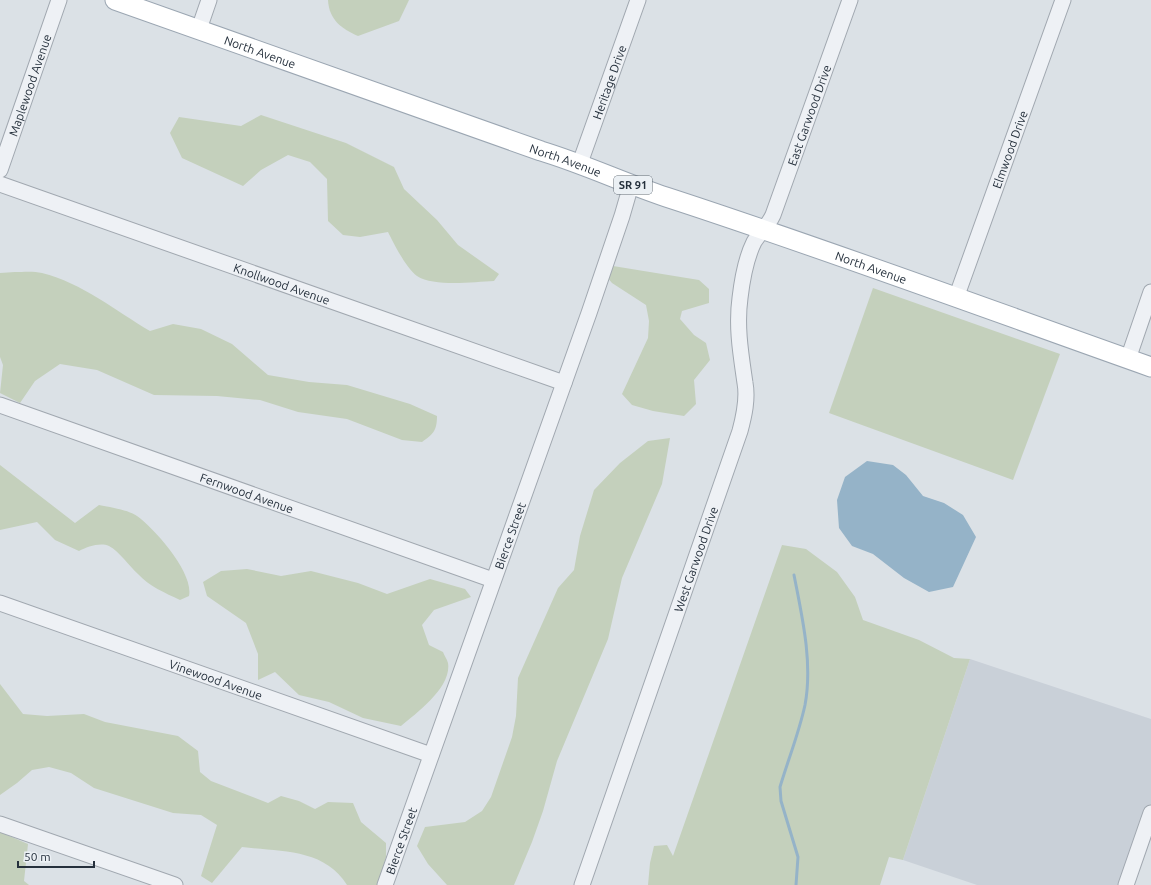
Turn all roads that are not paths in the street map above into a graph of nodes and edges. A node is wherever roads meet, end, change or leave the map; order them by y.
1 (59, 0) edge
2 (115, 0) edge
3 (209, 0) edge
4 (638, 0) edge
5 (850, 0) edge
6 (1063, 0) edge
7 (199, 29) junction
8 (580, 163) junction
9 (0, 170) edge
10 (0, 184) edge
11 (631, 185) junction
12 (765, 230) junction
13 (1151, 292) edge
14 (956, 298) junction
15 (1128, 359) junction
16 (1151, 367) edge
17 (564, 384) junction
18 (0, 405) edge
19 (493, 580) junction
20 (0, 603) edge
21 (431, 755) junction
22 (1151, 813) edge
23 (0, 824) edge
24 (175, 885) edge
25 (385, 885) edge
26 (582, 885) edge
27 (1126, 885) edge

1 - 9 street, Maplewood Avenue
2 - 7 main road, North Avenue / SR 91
3 - 7 street
4 - 8 street, Heritage Drive
5 - 12 street, East Garwood Drive
6 - 14 street, Elmwood Drive
7 - 8 main road, North Avenue / SR 91
8 - 11 main road, North Avenue / SR 91
10 - 17 street, Knollwood Avenue
11 - 12 main road, North Avenue / SR 91
11 - 17 street, Bierce Street
12 - 14 main road, North Avenue / SR 91
12 - 26 street, West Garwood Drive
13 - 15 street
14 - 15 main road, North Avenue / SR 91
15 - 16 main road, North Avenue / SR 91
17 - 19 street, Bierce Street
18 - 19 street, Fernwood Avenue
19 - 21 street, Bierce Street
20 - 21 street, Vinewood Avenue
21 - 25 street, Bierce Street
22 - 27 street
23 - 24 street

